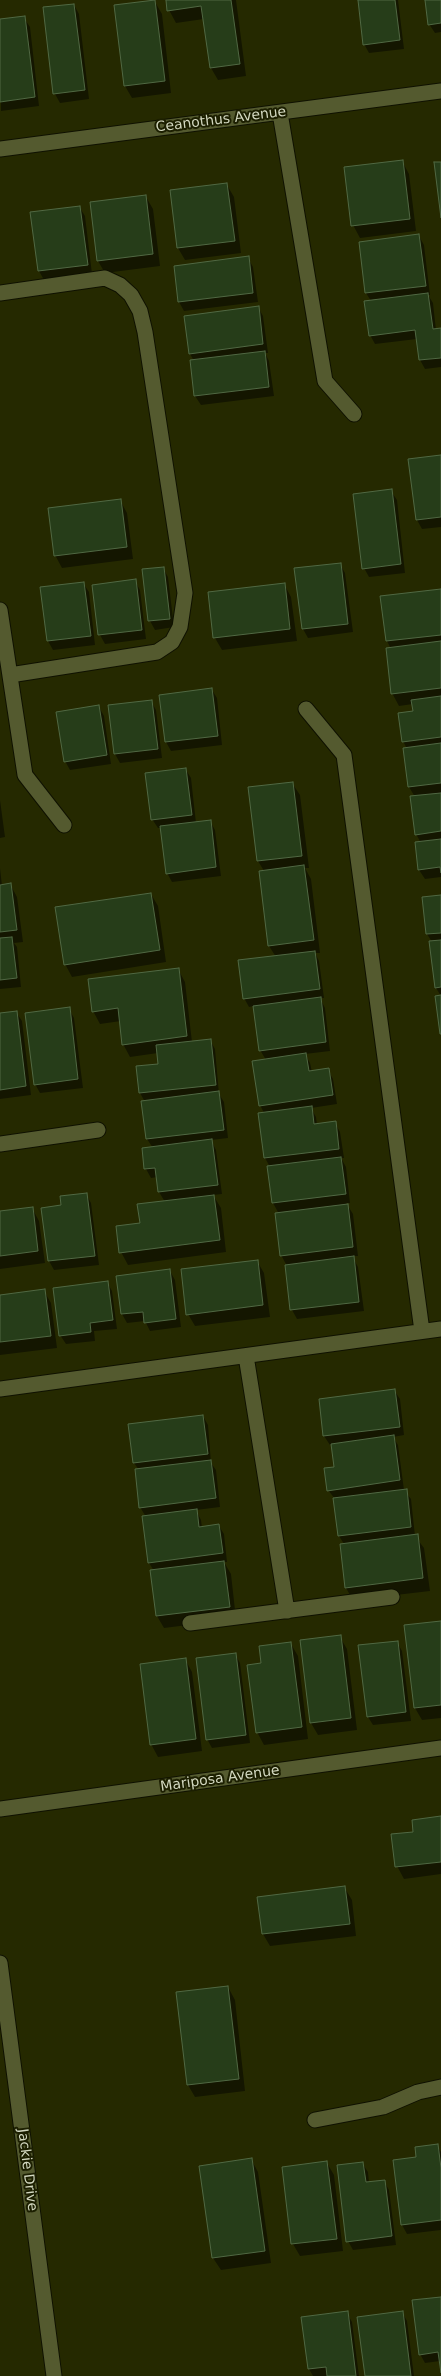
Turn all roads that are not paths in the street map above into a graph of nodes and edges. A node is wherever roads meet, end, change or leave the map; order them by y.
1 (441, 91) edge
2 (280, 113) junction
3 (0, 149) edge
4 (0, 292) edge
5 (354, 414) dead end
6 (0, 610) edge
7 (10, 675) junction
8 (306, 709) dead end
9 (64, 825) dead end
10 (98, 1130) dead end
11 (0, 1144) edge
12 (441, 1329) edge
13 (422, 1331) junction
14 (246, 1356) junction
15 (0, 1389) edge
16 (392, 1598) dead end
17 (287, 1611) junction
18 (190, 1623) dead end
19 (441, 1748) edge
20 (0, 1809) edge
21 (0, 1963) edge
22 (441, 2087) edge
23 (315, 2120) dead end
24 (54, 2376) edge

1 - 2 street, Ceanothus Avenue
2 - 3 street, Ceanothus Avenue
2 - 5 street
4 - 7 street
6 - 7 street
7 - 9 street
8 - 13 street
10 - 11 street
12 - 13 street
13 - 14 street
14 - 15 street
14 - 17 street
16 - 17 street
17 - 18 street
19 - 20 street, Mariposa Avenue
21 - 24 street, Jackie Drive
22 - 23 street

